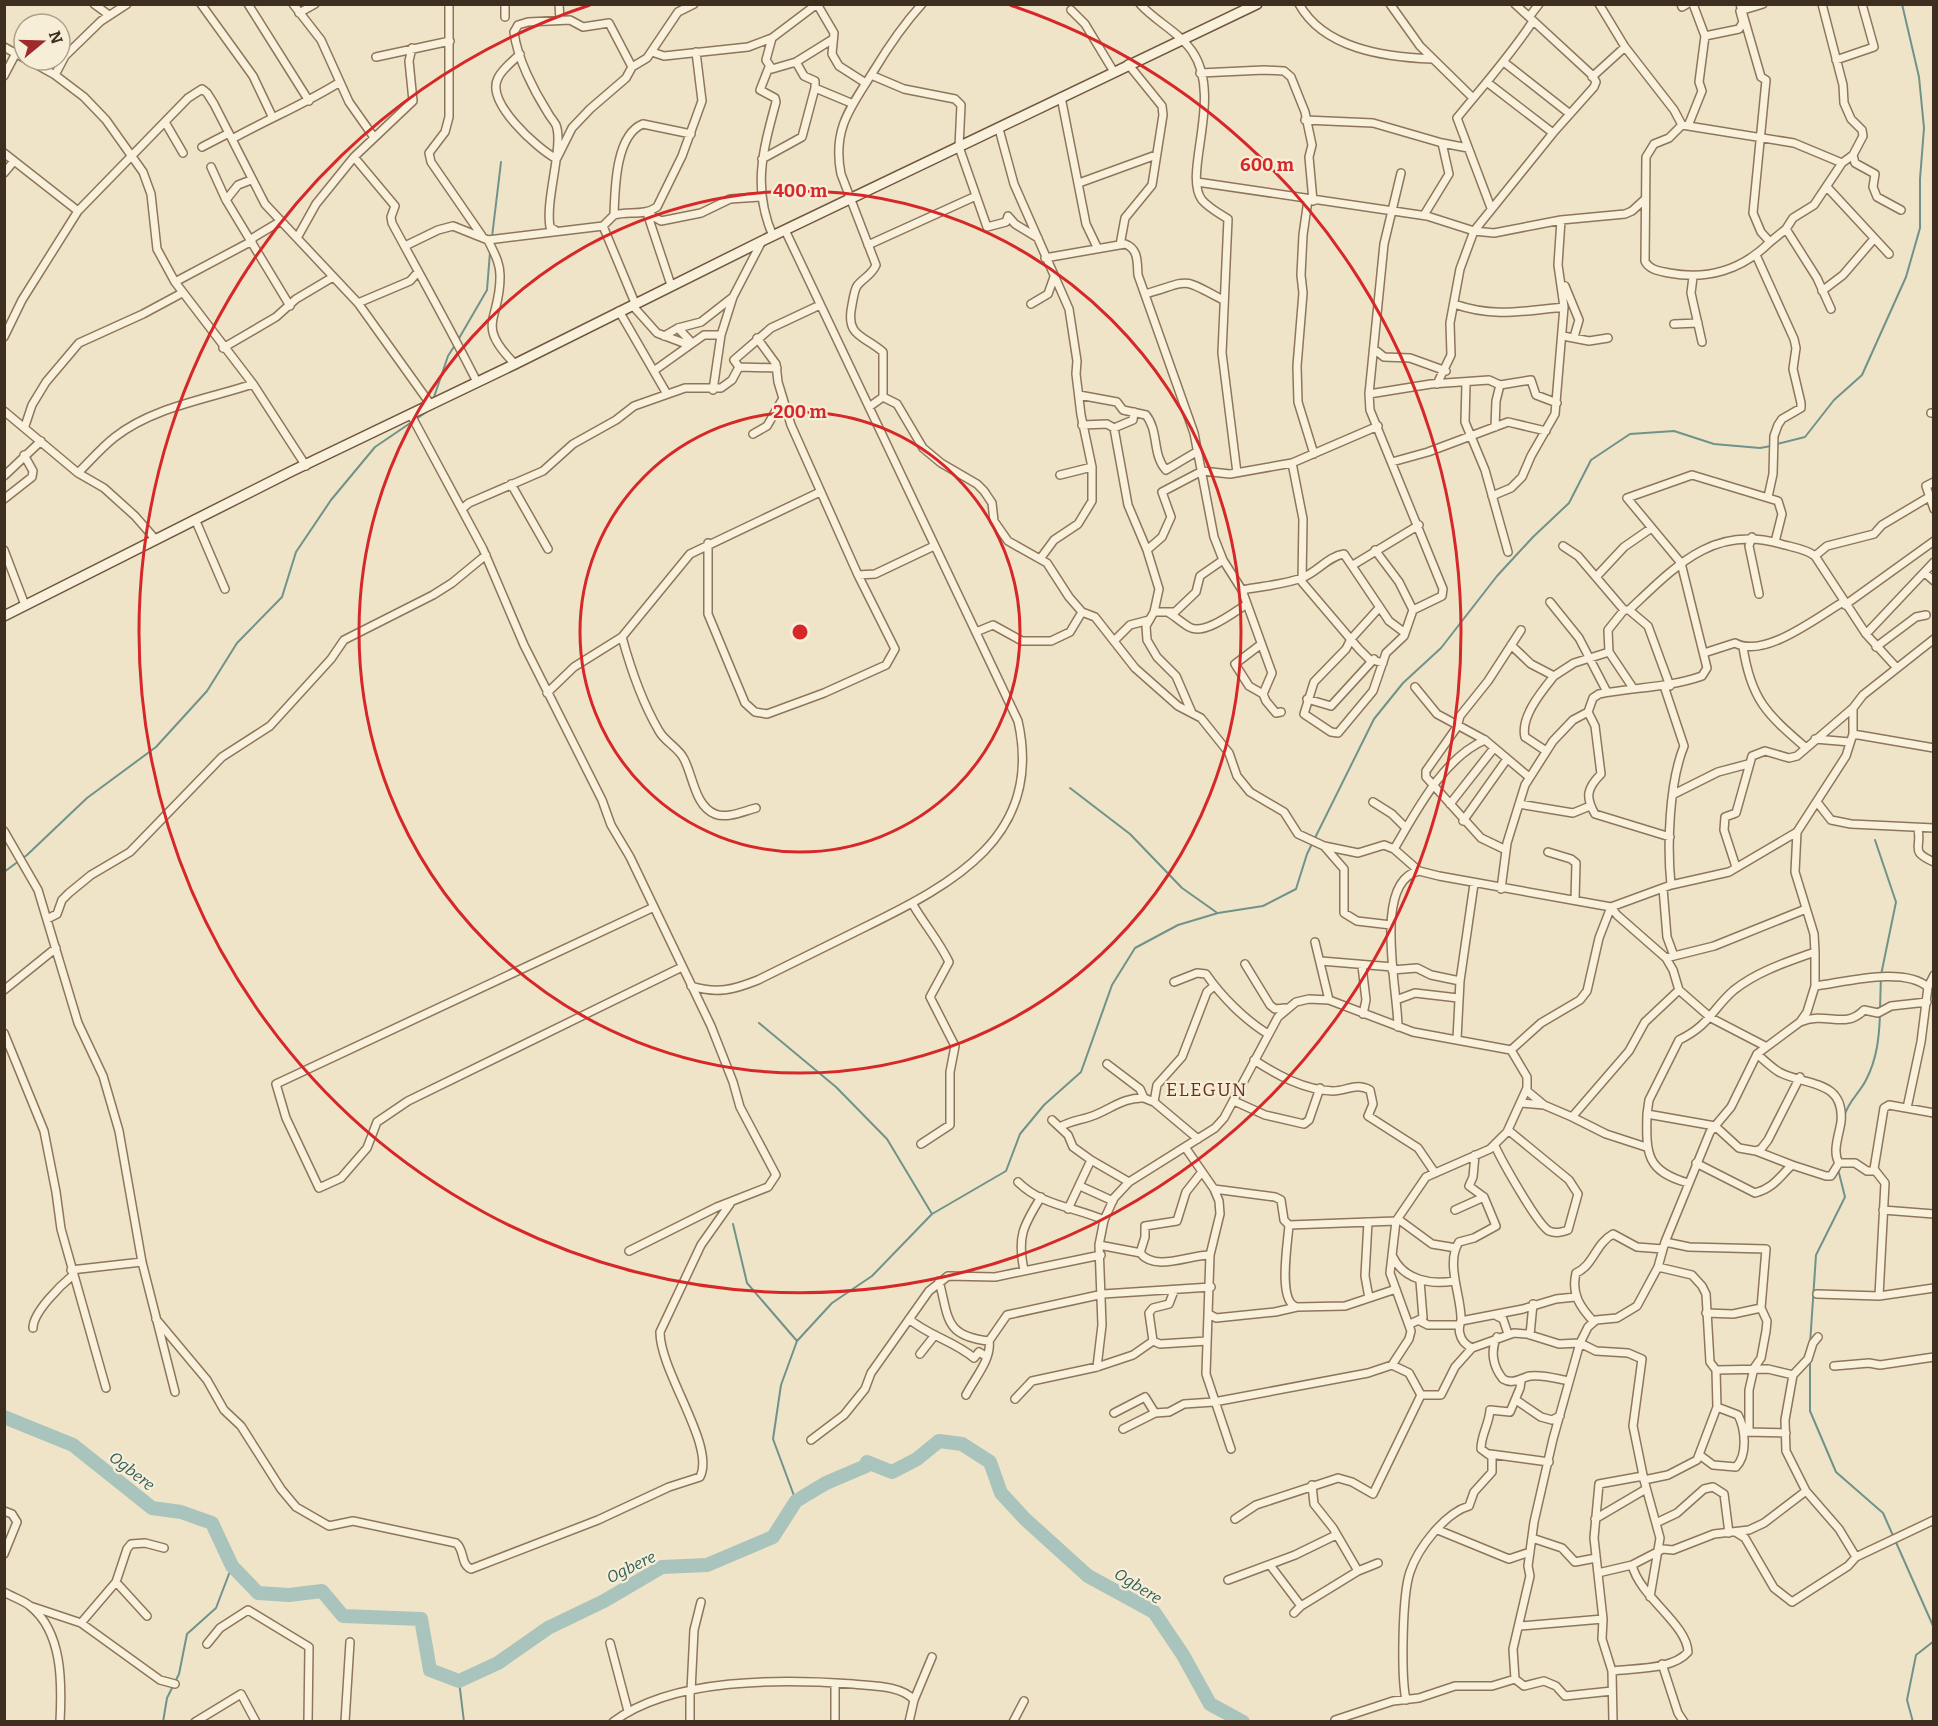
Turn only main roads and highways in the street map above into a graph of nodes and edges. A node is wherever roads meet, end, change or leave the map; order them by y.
1 (1257, 4) edge
2 (4, 616) edge

1 - 2 main road

